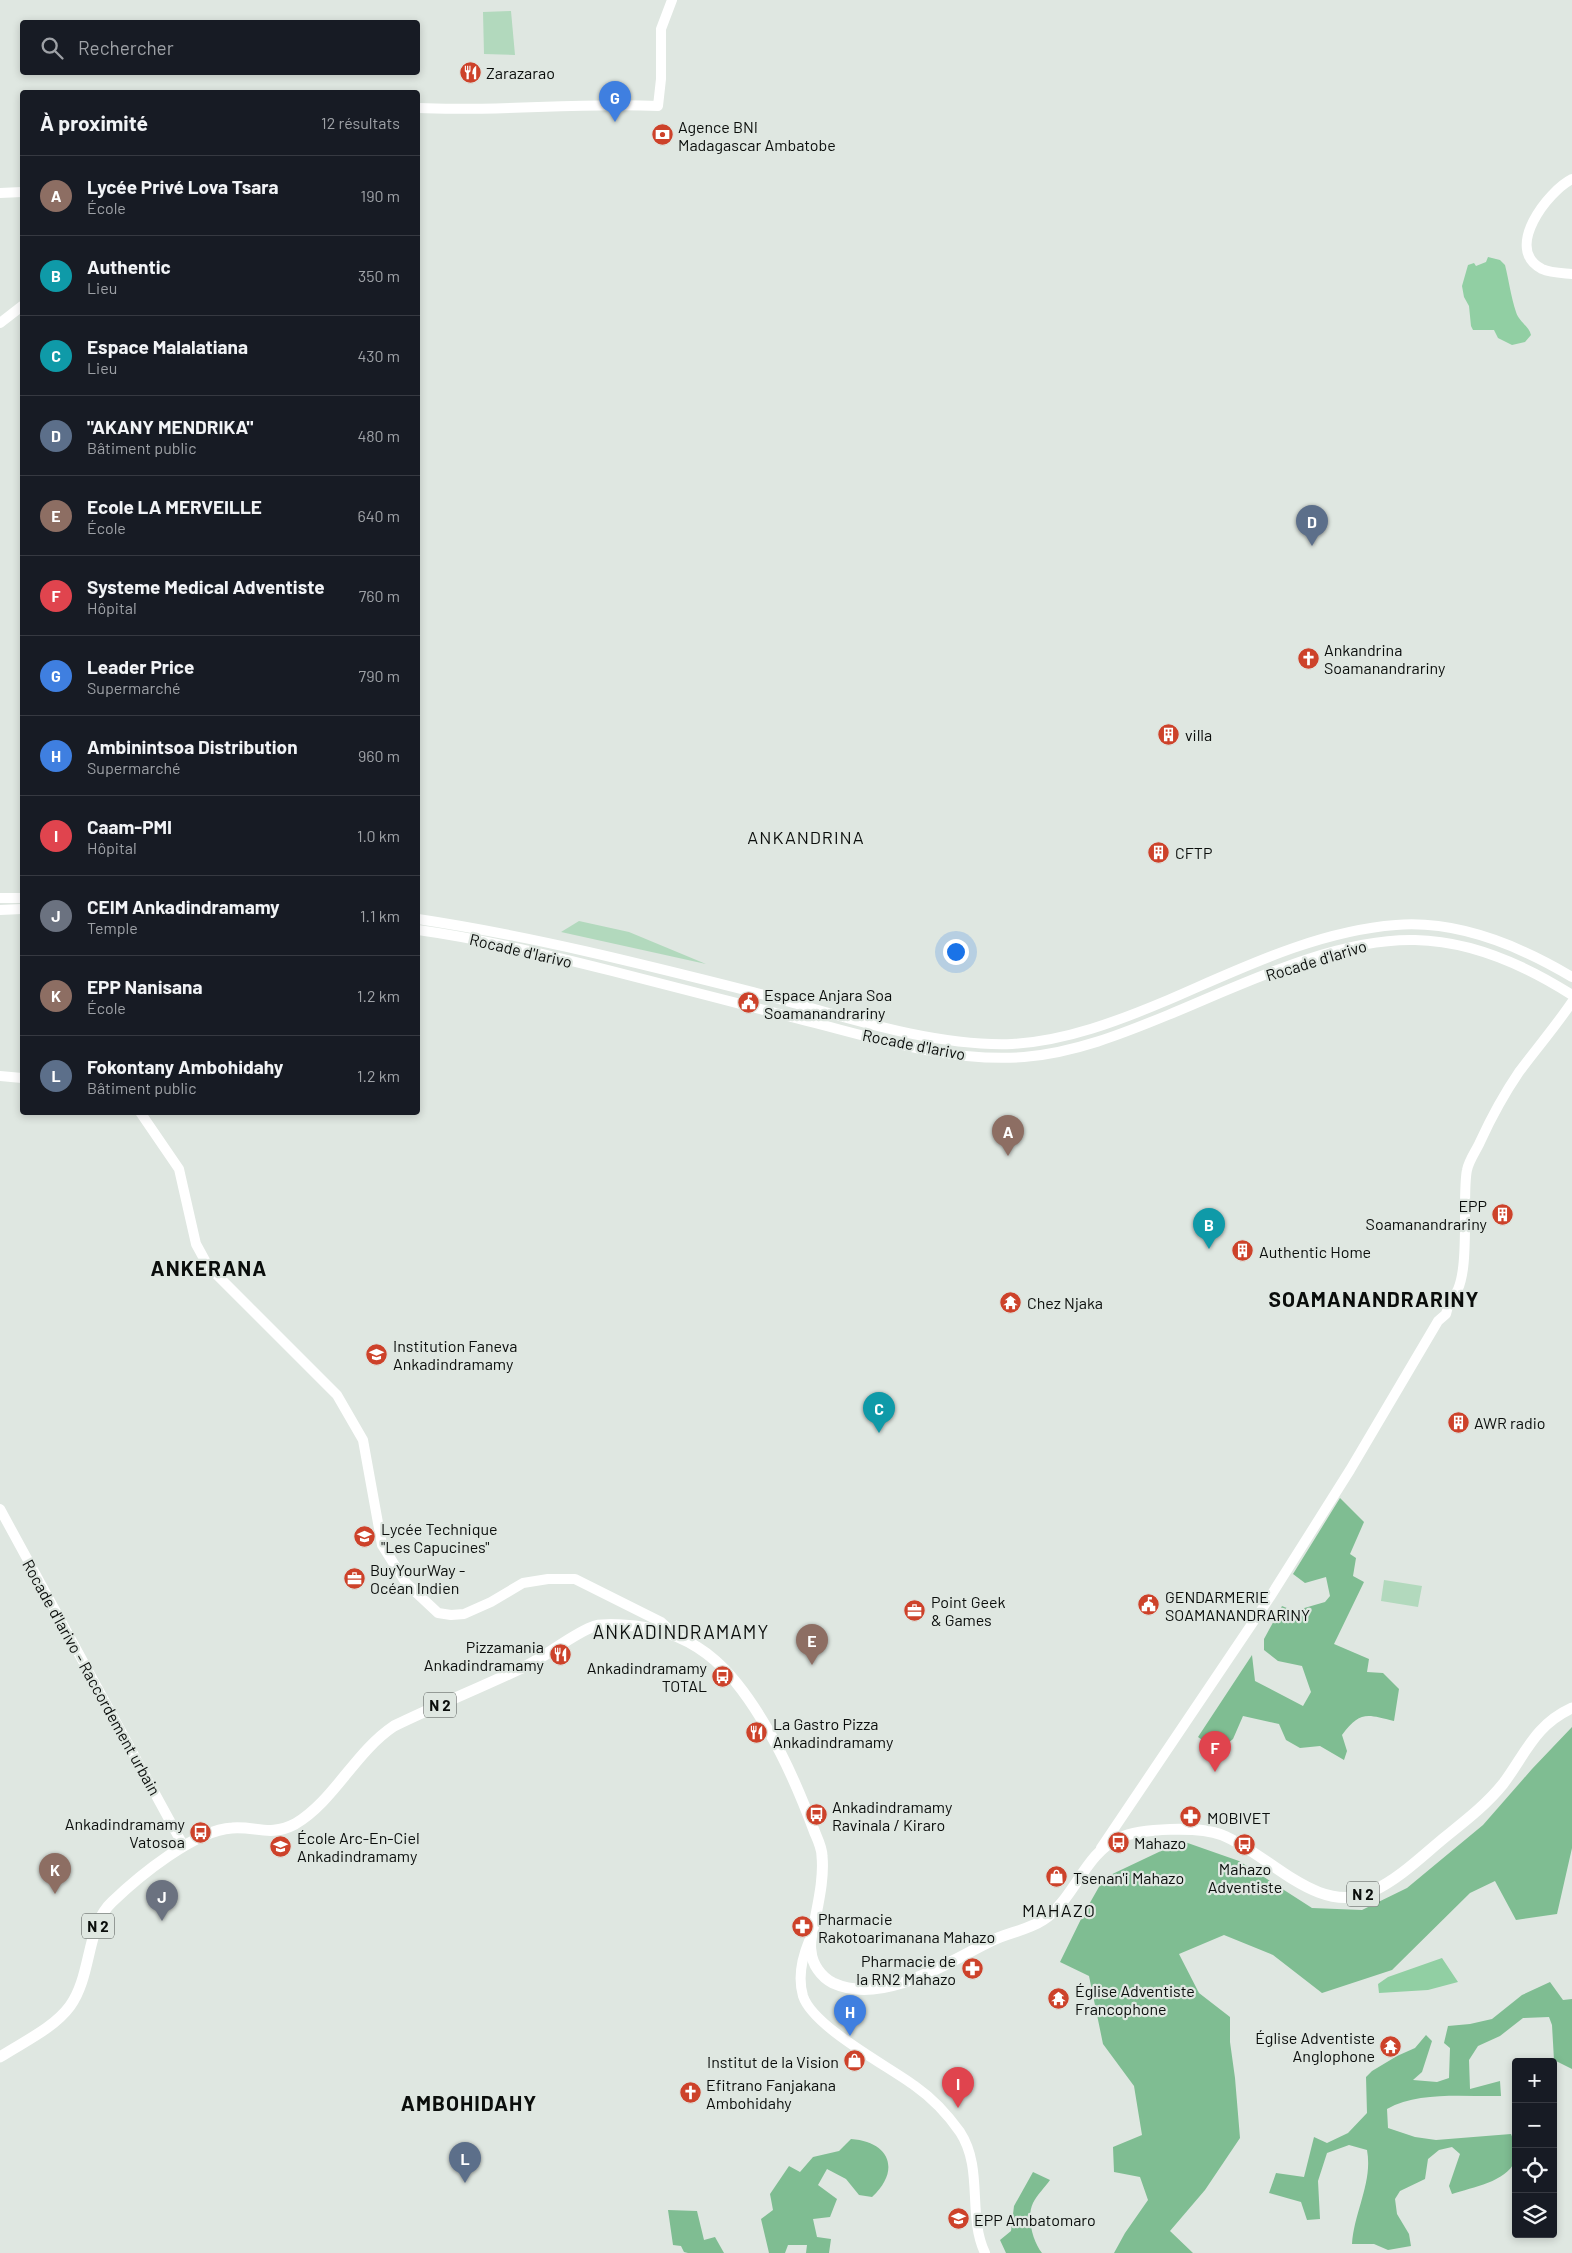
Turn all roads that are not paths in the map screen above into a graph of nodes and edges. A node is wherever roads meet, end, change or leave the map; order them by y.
1 (672, 0) edge
2 (420, 108) edge
3 (1572, 179) edge
4 (20, 192) edge
5 (0, 193) edge
6 (1572, 274) edge
7 (20, 308) edge
8 (0, 324) edge
9 (0, 898) edge
10 (20, 898) edge
11 (20, 909) edge
12 (0, 910) edge
13 (420, 919) edge
14 (420, 930) edge
15 (1572, 977) edge
16 (1572, 995) edge
17 (1569, 1006) edge
18 (0, 1076) edge
19 (20, 1078) edge
20 (142, 1115) edge
21 (0, 1509) edge
22 (674, 1634) junction
23 (1572, 1708) edge
24 (183, 1845) junction
25 (1101, 1848) junction
26 (812, 1933) junction
27 (0, 2057) edge
28 (985, 2253) edge

1 - 2 main road
3 - 6 main road
4 - 5 main road
7 - 8 main road
9 - 10 main road
11 - 12 main road
13 - 15 main road, Rocade d'Iarivo
14 - 16 main road, Rocade d'Iarivo
17 - 25 main road
18 - 19 main road
20 - 22 main road
21 - 24 main road, Rocade d'Iarivo - Raccordement urbain
22 - 24 main road, N 2
22 - 26 main road, N 2
23 - 25 main road, N 2
24 - 27 main road, N 2
25 - 26 main road, N 2
26 - 28 main road

